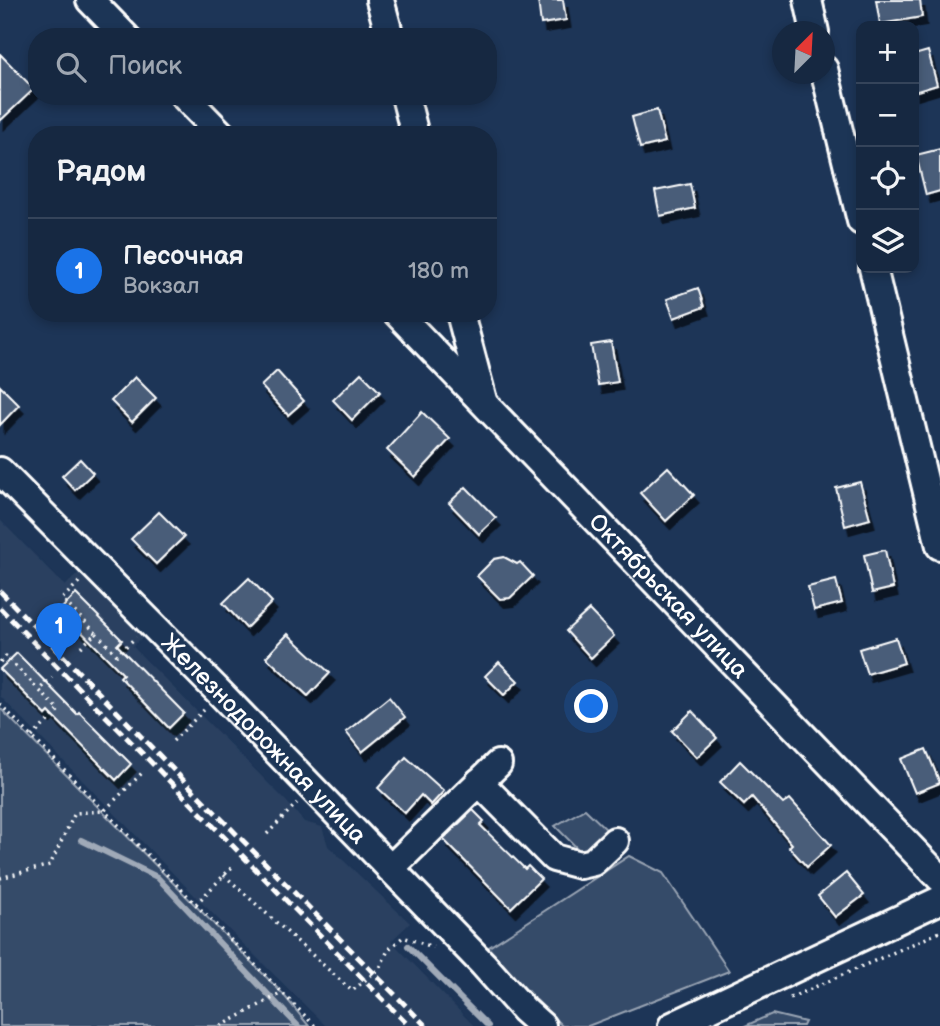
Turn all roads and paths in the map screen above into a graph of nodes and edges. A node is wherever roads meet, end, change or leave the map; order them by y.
1 (90, 0) edge
2 (380, 0) edge
3 (808, 0) edge
4 (813, 21) edge
5 (117, 28) edge
6 (388, 28) edge
7 (828, 84) edge
8 (193, 105) edge
9 (407, 105) edge
10 (213, 126) edge
11 (413, 126) edge
12 (859, 210) edge
13 (874, 273) edge
14 (406, 322) edge
15 (462, 322) edge
16 (483, 402) junction
17 (0, 471) edge
18 (940, 546) edge
19 (62, 599) dead end
20 (96, 633) junction
21 (81, 648) dead end
22 (117, 656) dead end
23 (0, 662) edge
24 (52, 677) dead end
25 (39, 690) junction
26 (0, 704) edge
27 (188, 727) dead end
28 (32, 737) junction
29 (173, 741) dead end
30 (144, 771) dead end
31 (104, 811) junction
32 (281, 820) dead end
33 (267, 834) dead end
34 (615, 841) dead end
35 (235, 864) dead end
36 (390, 869) junction
37 (224, 875) junction
38 (0, 878) edge
39 (940, 878) edge
40 (940, 900) edge
41 (195, 904) junction
42 (940, 932) edge
43 (437, 948) dead end
44 (282, 993) junction
45 (790, 998) dead end
46 (533, 1018) edge
47 (221, 1026) edge
48 (315, 1026) edge
49 (672, 1026) edge

1 - 5 street
2 - 6 street
3 - 4 street
7 - 12 street
8 - 10 street
9 - 11 street
13 - 18 street
14 - 16 street, Октябрьская улица
15 - 16 street
16 - 39 street, Октябрьская улица
17 - 36 street, Железнодорожная улица
19 - 20 path
20 - 21 path
20 - 22 path
23 - 25 path
24 - 25 path
25 - 28 path
26 - 28 path
27 - 29 path
28 - 31 path
30 - 31 path
31 - 38 path
31 - 41 path
32 - 33 path
34 - 36 street
35 - 37 path
36 - 46 street, Железнодорожная улица
37 - 41 path
37 - 43 path
40 - 49 street
41 - 44 path
42 - 45 path
44 - 47 path
44 - 48 path

